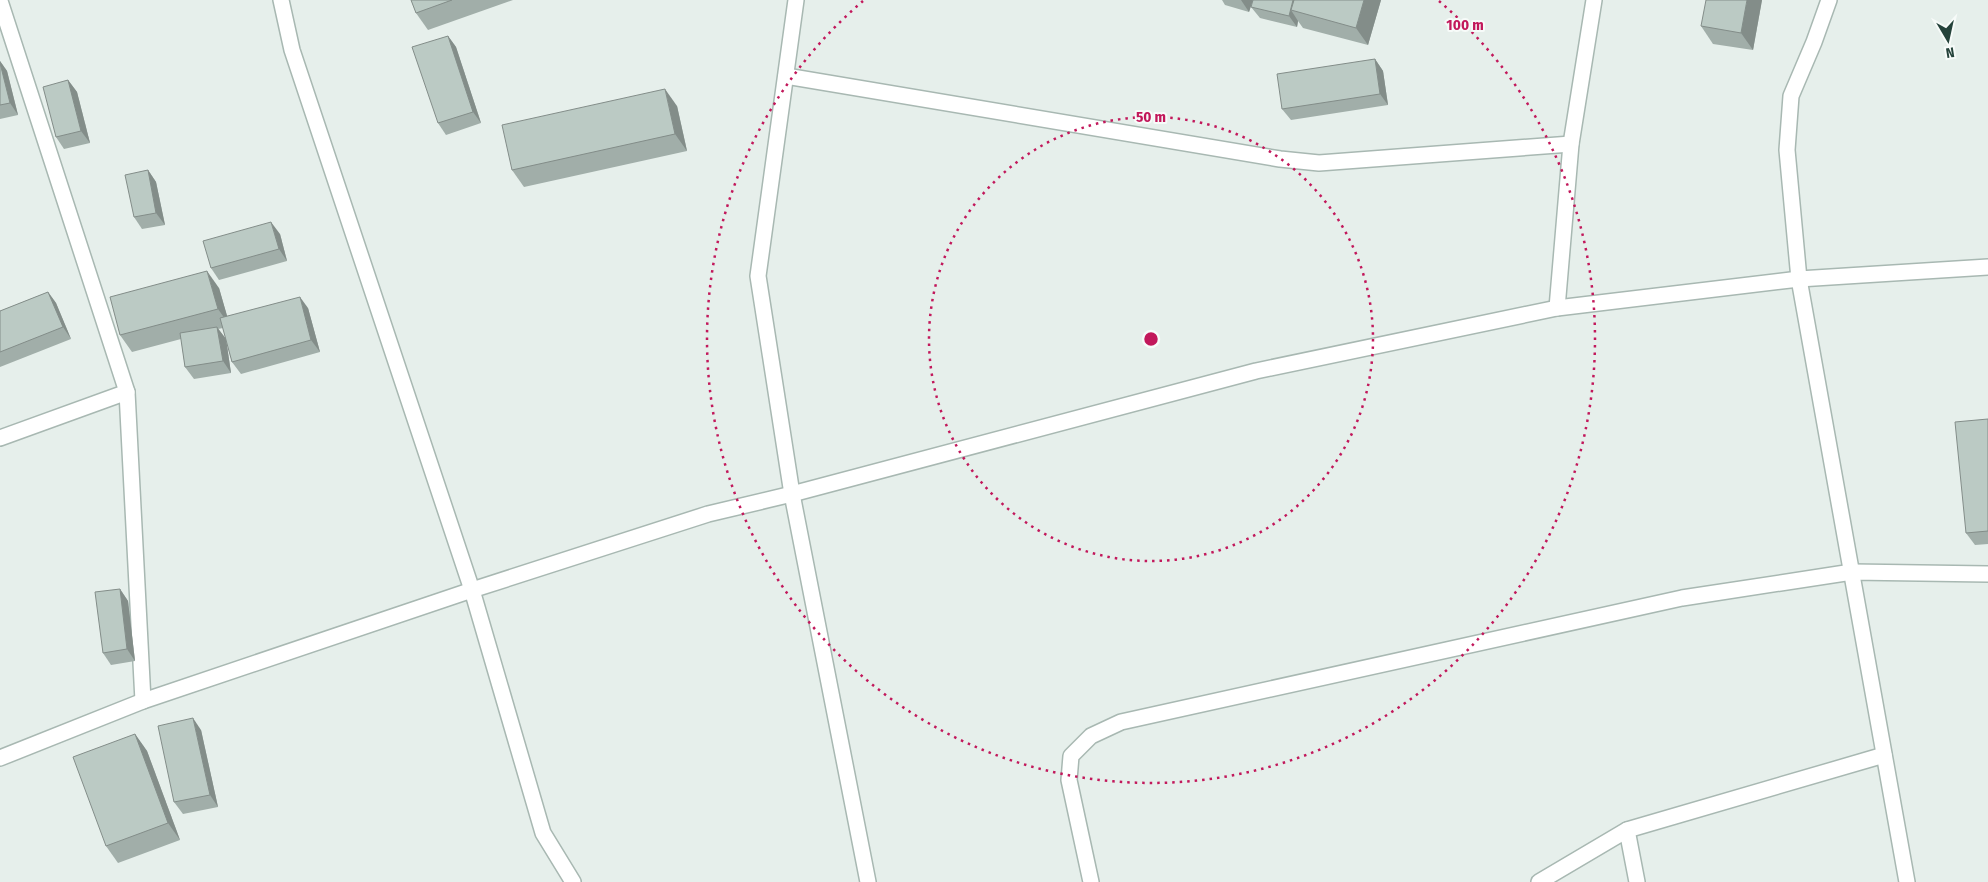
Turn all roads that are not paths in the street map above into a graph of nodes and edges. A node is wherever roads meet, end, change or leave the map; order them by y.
1 (281, 0) edge
2 (796, 0) edge
3 (1594, 0) edge
4 (1829, 0) edge
5 (0, 1) edge
6 (786, 76) junction
7 (1571, 144) junction
8 (1988, 267) edge
9 (1799, 279) junction
10 (1557, 308) junction
11 (127, 392) junction
12 (0, 438) edge
13 (792, 494) junction
14 (1852, 572) junction
15 (1988, 574) edge
16 (472, 590) junction
17 (143, 701) junction
18 (1884, 755) junction
19 (0, 758) edge
20 (1628, 830) junction
21 (573, 882) edge
22 (868, 882) edge
23 (1091, 882) edge
24 (1539, 882) edge
25 (1637, 882) edge
26 (1907, 882) edge

1 - 16 street
2 - 6 street
3 - 7 street
4 - 9 street
5 - 11 street
6 - 7 street
6 - 13 street
7 - 10 street
8 - 9 street
9 - 10 street
9 - 14 street
10 - 13 street
11 - 12 street
11 - 17 street
13 - 16 street
13 - 22 street
14 - 15 street
14 - 18 street
14 - 23 street
16 - 17 street
16 - 21 street
17 - 19 street
18 - 20 street
18 - 26 street
20 - 24 street
20 - 25 street

